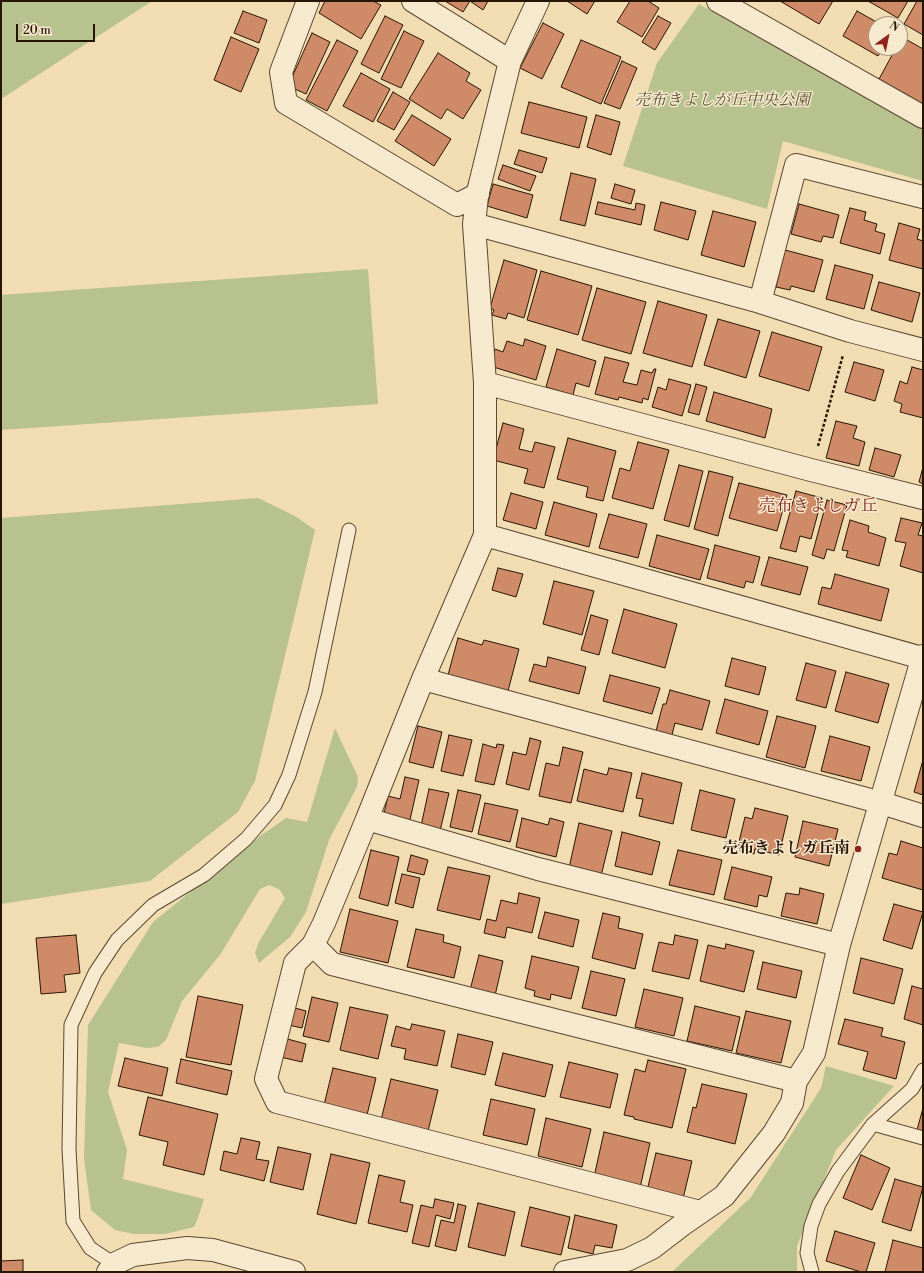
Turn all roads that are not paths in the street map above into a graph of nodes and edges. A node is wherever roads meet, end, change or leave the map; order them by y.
1 (308, 1) edge
2 (413, 1) edge
3 (538, 1) edge
4 (718, 1) edge
5 (510, 61) junction
6 (923, 117) edge
7 (478, 194) junction
8 (923, 197) edge
9 (474, 224) junction
10 (760, 302) junction
11 (923, 350) edge
12 (485, 383) junction
13 (923, 498) edge
14 (349, 530) dead end
15 (485, 535) junction
16 (922, 657) edge
17 (423, 679) junction
18 (882, 803) junction
19 (923, 816) edge
20 (366, 819) junction
21 (313, 945) junction
22 (839, 945) junction
23 (923, 1070) edge
24 (796, 1081) junction
25 (873, 1124) junction
26 (923, 1138) edge
27 (700, 1212) junction
28 (111, 1268) edge
29 (294, 1272) edge
30 (565, 1272) edge
31 (812, 1272) edge

1 - 7 street
2 - 5 street
3 - 5 street
4 - 6 street
5 - 7 street
7 - 9 street
8 - 10 street
9 - 10 street
9 - 12 street
10 - 11 street
12 - 13 street
12 - 15 street
14 - 28 lane
15 - 16 street
15 - 17 street
16 - 18 street
17 - 18 street
17 - 20 street
18 - 19 street
18 - 22 street
20 - 21 street
20 - 22 street
21 - 24 street
21 - 27 street
22 - 24 street
23 - 25 lane
24 - 27 street
25 - 26 lane
25 - 31 lane
27 - 30 street
28 - 29 street

